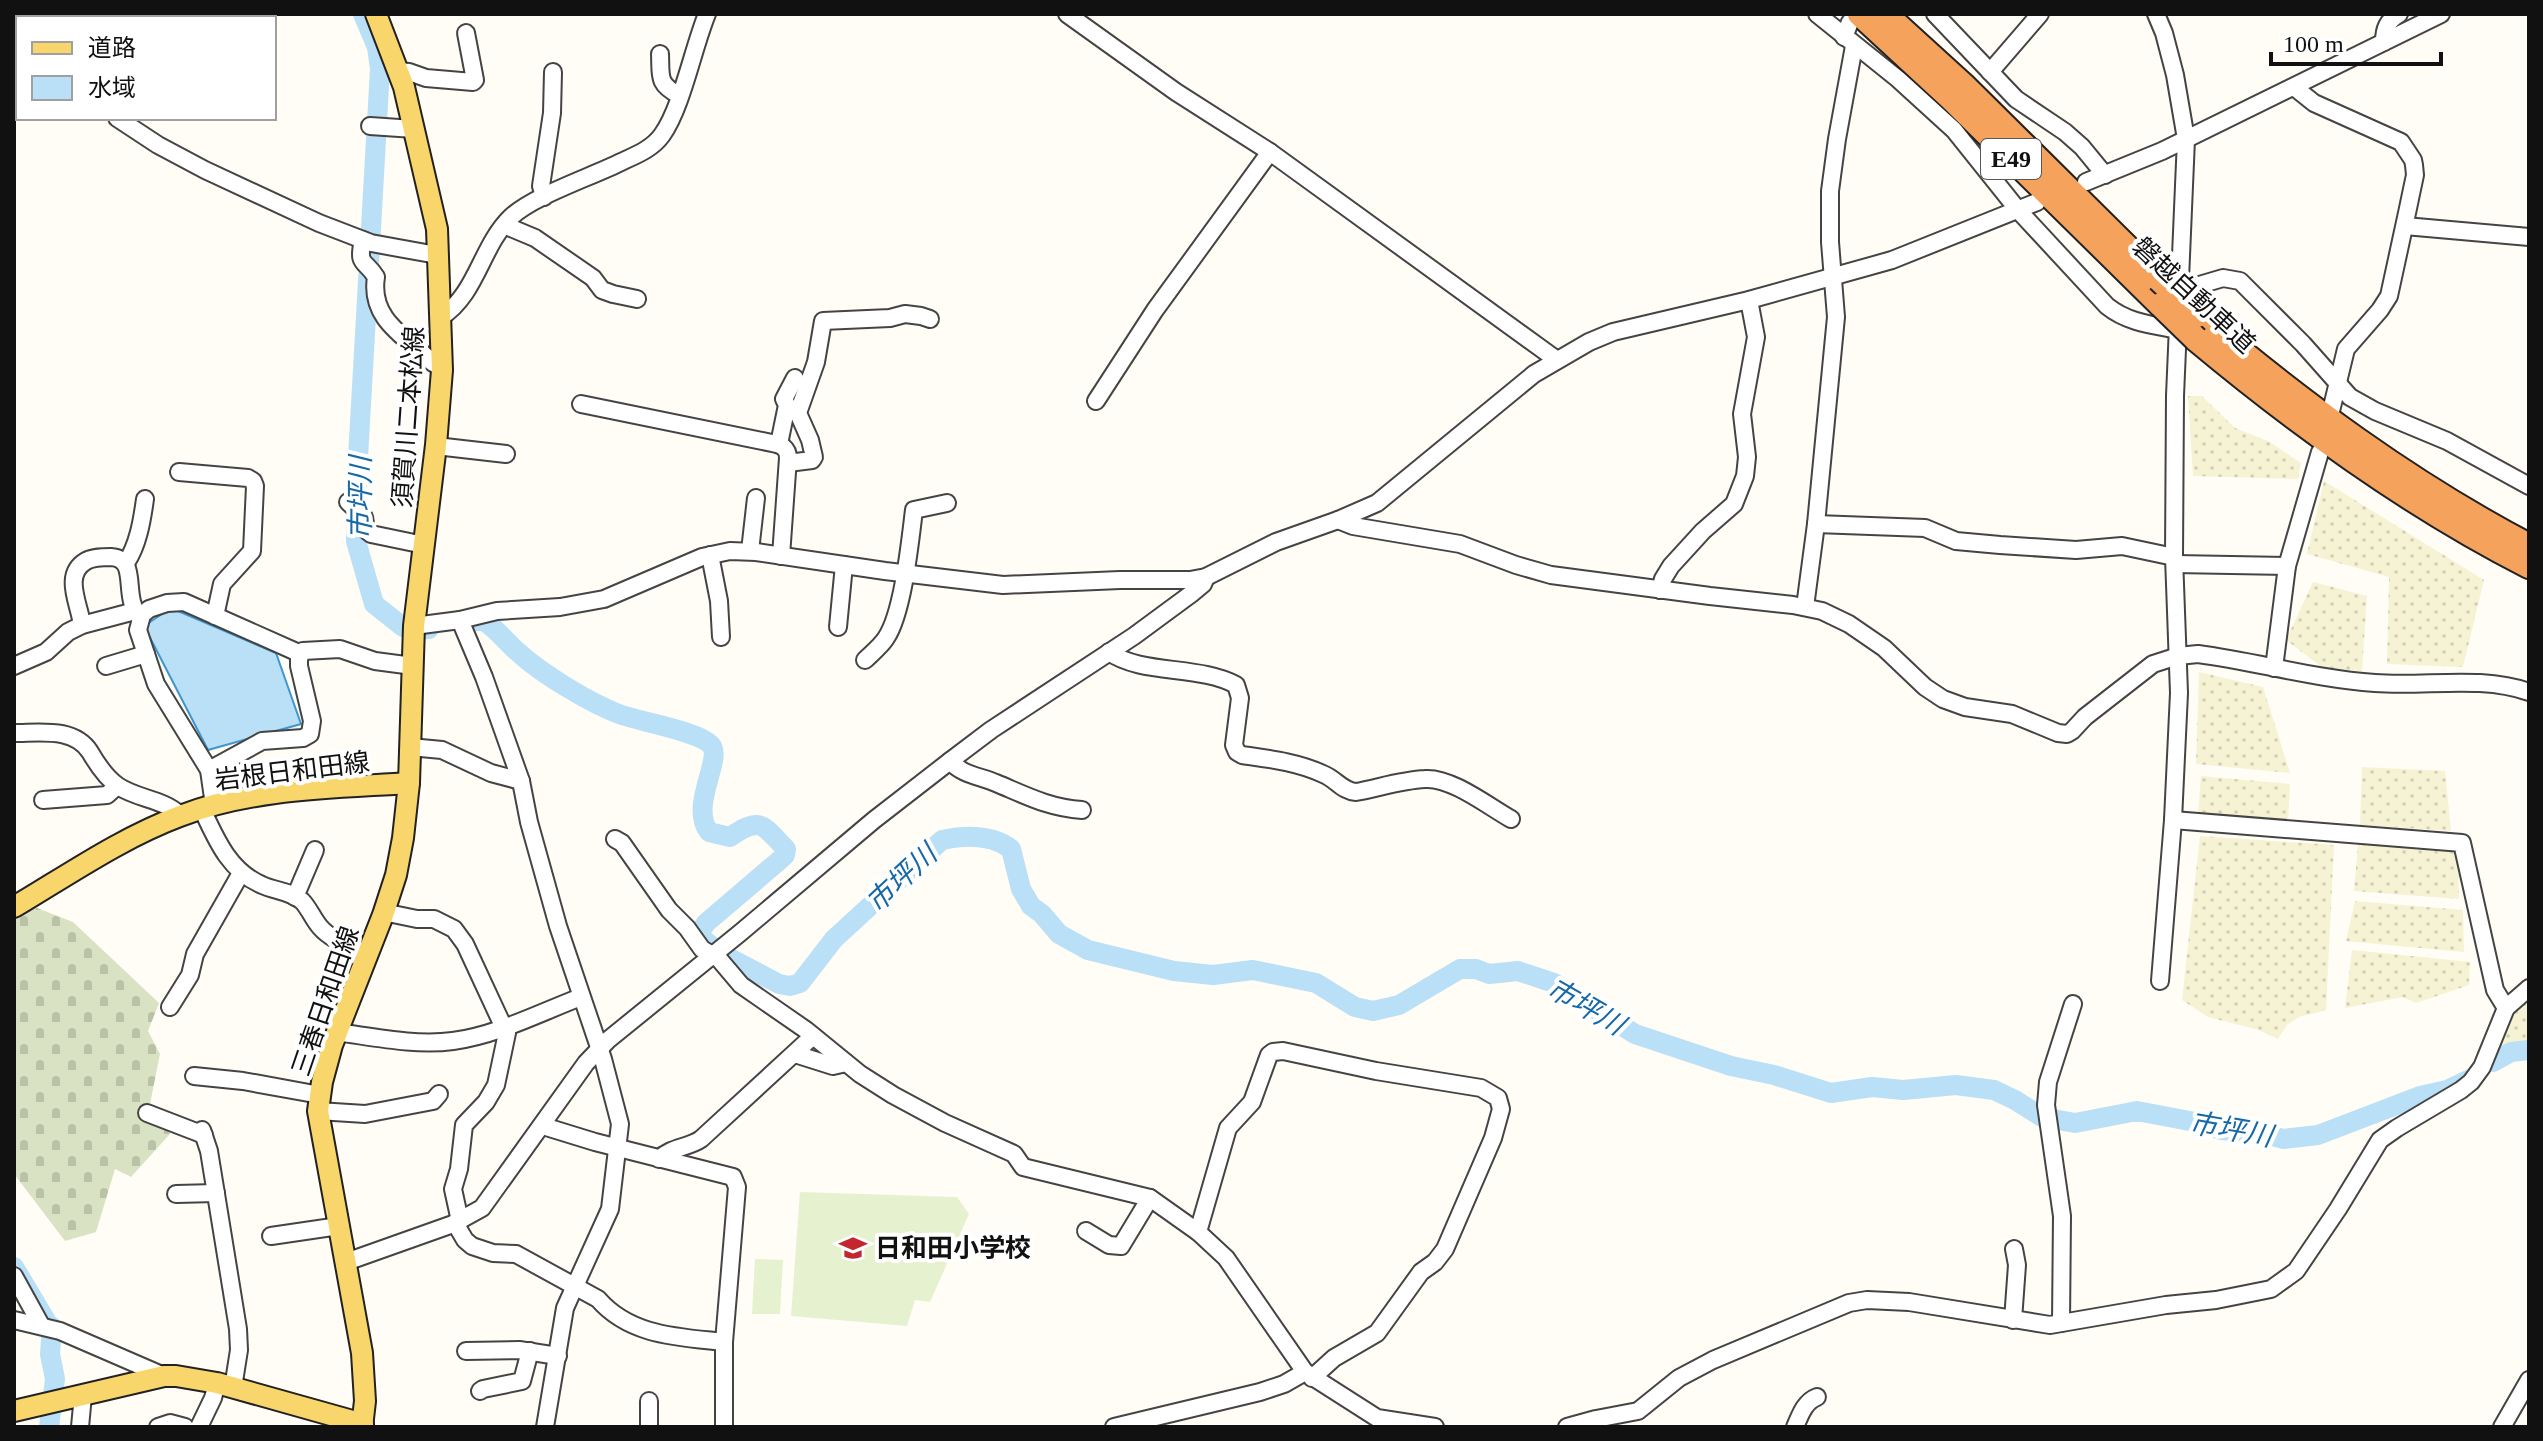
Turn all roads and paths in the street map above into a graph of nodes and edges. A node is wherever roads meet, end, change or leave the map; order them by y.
1 (376, 14) edge
2 (707, 14) edge
3 (1067, 14) edge
4 (1817, 14) edge
5 (1885, 14) edge
6 (1935, 14) edge
7 (2040, 14) edge
8 (2156, 14) edge
9 (2399, 14) edge
10 (2441, 14) edge
11 (1852, 30) edge
12 (466, 33) dead end
13 (2384, 42) junction
14 (660, 54) dead end
15 (398, 71) junction
16 (553, 72) dead end
17 (1990, 72) junction
18 (2294, 87) junction
19 (679, 95) junction
20 (120, 120) edge
21 (370, 126) dead end
22 (414, 129) junction
23 (2186, 139) junction
24 (1270, 152) junction
25 (2105, 175) junction
26 (2086, 182) dead end
27 (544, 197) junction
28 (2037, 202) dead end
29 (2018, 210) junction
30 (506, 223) junction
31 (2405, 226) junction
32 (2529, 237) edge
33 (363, 240) junction
34 (437, 255) junction
35 (1834, 278) junction
36 (2169, 283) junction
37 (637, 299) dead end
38 (1749, 300) junction
39 (441, 317) junction
40 (930, 319) dead end
41 (2191, 328) junction
42 (1557, 360) junction
43 (442, 367) junction
44 (795, 378) dead end
45 (2338, 385) junction
46 (1096, 401) dead end
47 (581, 404) dead end
48 (2331, 411) dead end
49 (779, 444) junction
50 (436, 446) junction
51 (2320, 452) dead end
52 (506, 454) dead end
53 (788, 463) junction
54 (179, 472) dead end
55 (2529, 486) edge
56 (756, 498) dead end
57 (145, 499) dead end
58 (348, 502) dead end
59 (947, 503) dead end
60 (1338, 520) junction
61 (1816, 524) junction
62 (424, 545) junction
63 (2529, 546) edge
64 (750, 551) junction
65 (710, 555) junction
66 (781, 556) junction
67 (2174, 560) junction
68 (126, 563) junction
69 (844, 565) junction
70 (2287, 566) junction
71 (2529, 566) edge
72 (905, 573) junction
73 (1206, 577) junction
74 (1660, 590) junction
75 (1805, 607) junction
76 (138, 615) junction
77 (215, 616) junction
78 (460, 620) junction
79 (82, 625) junction
80 (414, 626) junction
81 (838, 627) dead end
82 (721, 637) dead end
83 (1109, 652) junction
84 (146, 654) junction
85 (301, 654) junction
86 (2178, 656) junction
87 (865, 660) dead end
88 (14, 666) edge
89 (106, 666) dead end
90 (413, 666) junction
91 (2274, 668) junction
92 (2529, 692) edge
93 (14, 733) edge
94 (410, 747) junction
95 (950, 761) junction
96 (209, 770) junction
97 (521, 781) junction
98 (409, 783) junction
99 (117, 786) junction
100 (43, 800) dead end
101 (208, 807) junction
102 (1082, 810) dead end
103 (180, 815) junction
104 (1511, 819) dead end
105 (2173, 820) junction
106 (615, 839) dead end
107 (315, 850) dead end
108 (241, 873) junction
109 (295, 897) junction
110 (14, 907) edge
111 (383, 912) junction
112 (368, 954) junction
113 (711, 955) junction
114 (2160, 981) dead end
115 (2529, 988) edge
116 (581, 997) junction
117 (2073, 1004) dead end
118 (170, 1007) dead end
119 (2506, 1008) junction
120 (505, 1027) junction
121 (336, 1032) junction
122 (813, 1036) junction
123 (599, 1049) junction
124 (795, 1054) junction
125 (846, 1063) junction
126 (194, 1076) dead end
127 (439, 1094) dead end
128 (319, 1103) junction
129 (147, 1113) dead end
130 (543, 1126) junction
131 (618, 1149) junction
132 (659, 1159) junction
133 (216, 1193) junction
134 (176, 1194) dead end
135 (1150, 1198) junction
136 (458, 1222) junction
137 (339, 1226) junction
138 (1086, 1231) dead end
139 (1198, 1232) junction
140 (271, 1236) dead end
141 (2014, 1249) dead end
142 (346, 1262) junction
143 (14, 1276) edge
144 (575, 1286) junction
145 (14, 1320) edge
146 (2013, 1320) junction
147 (2061, 1323) junction
148 (41, 1325) junction
149 (724, 1342) junction
150 (466, 1351) dead end
151 (530, 1351) junction
152 (558, 1356) junction
153 (1308, 1375) junction
154 (164, 1376) junction
155 (2529, 1380) edge
156 (225, 1386) junction
157 (480, 1391) dead end
158 (83, 1395) junction
159 (1817, 1397) dead end
160 (649, 1401) dead end
161 (14, 1411) edge
162 (1377, 1423) edge
163 (363, 1425) edge
164 (80, 1427) edge
165 (158, 1427) edge
166 (185, 1427) edge
167 (199, 1427) edge
168 (545, 1427) edge
169 (649, 1427) edge
170 (724, 1427) edge
171 (1114, 1427) edge
172 (1435, 1427) edge
173 (1567, 1427) edge
174 (1795, 1427) edge
175 (2502, 1427) edge

1 - 15 main road, 須賀川二本松線
2 - 19 street
3 - 24 street
4 - 11 street
5 - 36 highway, 磐越自動車道 / E49
6 - 17 street
7 - 17 street
8 - 23 street
9 - 13 street
10 - 13 street
11 - 29 street
11 - 35 street
11 - 41 highway, 磐越自動車道 / E49, bridge
12 - 15 street
13 - 18 street
14 - 19 street
15 - 22 main road, 須賀川二本松線
16 - 27 street
17 - 25 street
18 - 23 street
18 - 31 street
19 - 27 street
20 - 33 street
21 - 22 street
22 - 34 main road, 須賀川二本松線
23 - 25 street
23 - 36 street
24 - 42 street
24 - 46 street
25 - 26 street
27 - 30 street
28 - 29 street
29 - 35 street
29 - 41 street
30 - 37 street
30 - 39 street
31 - 32 street
31 - 45 street
33 - 34 street
33 - 43 street
34 - 39 main road, 須賀川二本松線
35 - 38 street
35 - 61 street
36 - 41 highway, 磐越自動車道 / E49, bridge
36 - 45 street
38 - 42 street
38 - 74 street
39 - 43 main road, 須賀川二本松線
40 - 53 street
41 - 63 highway, 磐越自動車道 / E49
41 - 67 street
41 - 71 highway, 磐越自動車道 / E49
42 - 60 street
43 - 50 main road, 須賀川二本松線
44 - 49 street
45 - 48 street
45 - 55 street
47 - 49 street
49 - 53 street
50 - 52 street
50 - 62 main road, 須賀川二本松線
51 - 70 street
53 - 66 street
54 - 77 street
56 - 64 street
57 - 68 street
58 - 62 street
59 - 72 street
60 - 73 street
60 - 74 street
61 - 67 street
61 - 75 street
62 - 80 main road, 須賀川二本松線
64 - 65 street
64 - 66 street
65 - 78 street
65 - 82 street
66 - 69 street
67 - 70 street
67 - 86 street
68 - 76 street
68 - 79 street
69 - 72 street
69 - 81 street
70 - 91 street
72 - 73 street
72 - 87 street
73 - 83 street
74 - 75 street
75 - 86 street
76 - 77 street
76 - 79 street
76 - 84 street
77 - 85 street
78 - 80 street
78 - 97 street
79 - 88 street
80 - 90 main road, 須賀川二本松線
83 - 95 street
83 - 104 street
84 - 89 street
84 - 96 street
85 - 90 street
85 - 96 street
86 - 91 street
86 - 105 street
90 - 94 main road, 須賀川二本松線
91 - 92 street
93 - 99 street
94 - 97 street
94 - 98 main road, 須賀川二本松線
95 - 102 street
95 - 113 street
96 - 101 street
97 - 116 street
98 - 101 main road, 岩根日和田線
98 - 111 main road, 三春日和田線
99 - 100 street
99 - 103 street
101 - 103 main road, 岩根日和田線
101 - 108 street
103 - 110 main road, 岩根日和田線
105 - 114 street
105 - 119 street
106 - 113 street
107 - 109 street
108 - 109 street
108 - 118 street
109 - 112 street
111 - 112 main road, 三春日和田線
111 - 120 street
112 - 121 main road, 三春日和田線
113 - 122 street
113 - 123 street
115 - 119 street
116 - 120 street
116 - 123 street
117 - 147 street
119 - 147 street
120 - 121 street
120 - 136 street
121 - 128 main road, 三春日和田線
122 - 124 street
122 - 125 street
123 - 130 street
123 - 131 street
124 - 125 street
124 - 132 street
125 - 135 street
126 - 128 street
127 - 128 street
128 - 137 main road, 三春日和田線
129 - 133 street
130 - 131 street
130 - 136 street
131 - 132 street
131 - 144 street
132 - 149 street
133 - 134 street
133 - 156 street
135 - 138 street
135 - 139 street
136 - 142 street
136 - 144 street
137 - 140 street
137 - 142 main road, 三春日和田線
139 - 153 street
139 - 153 street
141 - 146 street
142 - 163 main road, 三春日和田線
143 - 148 street
144 - 149 street
144 - 152 street
145 - 148 street
146 - 147 street
146 - 173 street
148 - 154 street
149 - 170 street
150 - 151 street
151 - 152 street
151 - 157 street
152 - 168 street
153 - 162 street
153 - 171 street
154 - 156 main road
154 - 158 main road
155 - 175 street
156 - 163 main road
156 - 167 street
158 - 161 main road
158 - 164 street
159 - 174 street
160 - 169 street
162 - 172 street
165 - 166 street

